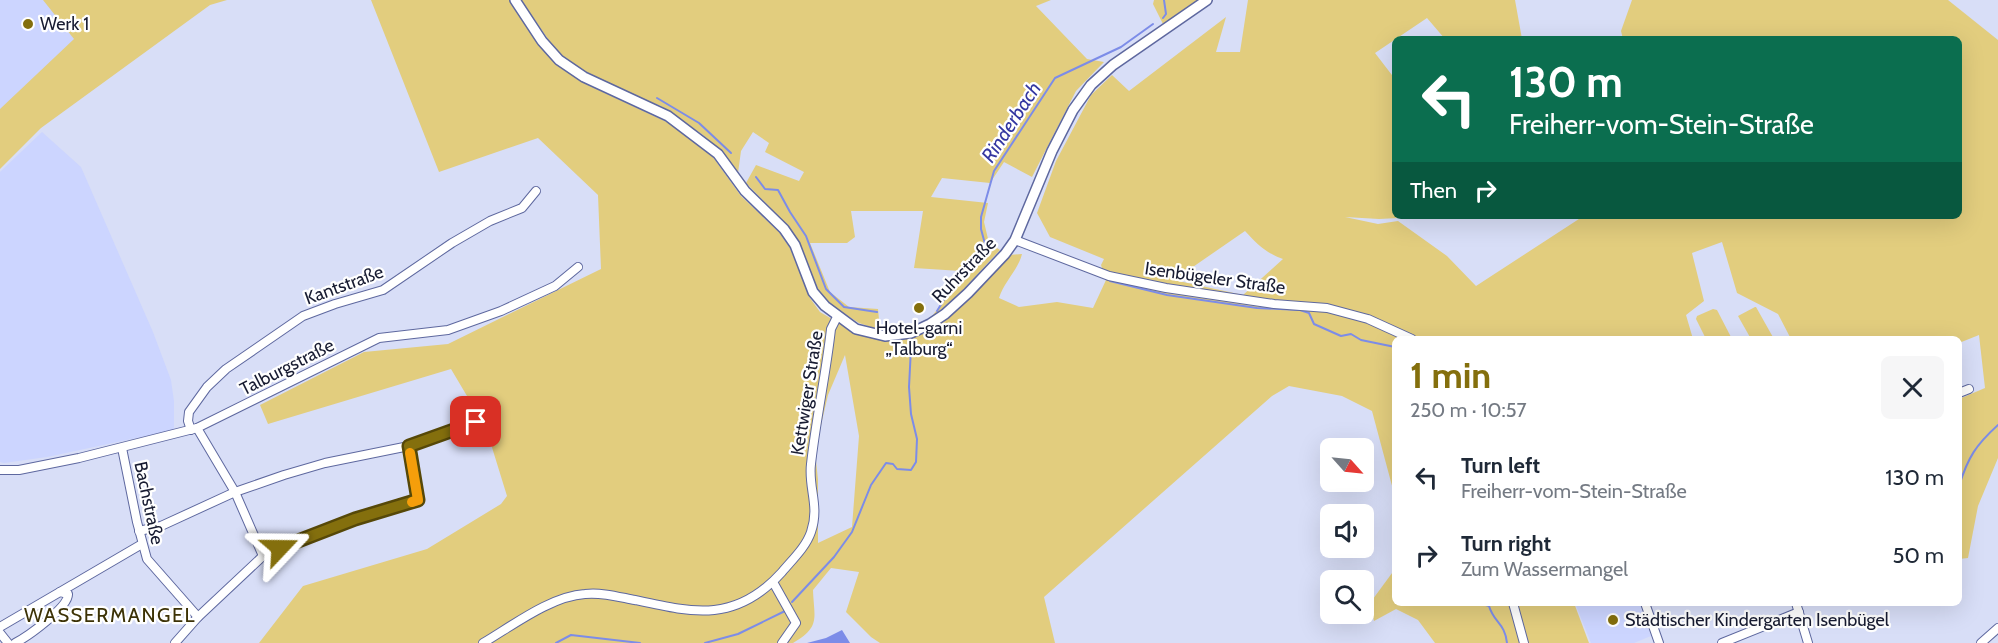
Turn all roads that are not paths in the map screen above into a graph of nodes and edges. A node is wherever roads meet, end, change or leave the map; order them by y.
1 (516, 0) edge
2 (1207, 0) edge
3 (536, 191) dead end
4 (1015, 240) junction
5 (578, 267) dead end
6 (837, 317) junction
7 (1405, 336) edge
8 (1969, 389) dead end
9 (1962, 392) edge
10 (476, 422) dead end
11 (194, 429) junction
12 (409, 446) junction
13 (122, 448) junction
14 (0, 470) edge
15 (235, 492) junction
16 (139, 531) junction
17 (142, 544) junction
18 (263, 555) junction
19 (773, 582) junction
20 (60, 592) junction
21 (1514, 606) edge
22 (1646, 606) edge
23 (1797, 606) edge
24 (1799, 612) junction
25 (198, 617) junction
26 (0, 627) edge
27 (1998, 628) edge
28 (0, 633) edge
29 (8, 643) edge
30 (15, 643) edge
31 (175, 643) edge
32 (483, 643) edge
33 (782, 643) edge
34 (1524, 643) edge
35 (1659, 643) edge
36 (1722, 643) edge
37 (1808, 643) edge
38 (1981, 643) edge

1 - 6 main road, Ruhrstraße
2 - 4 main road, Ruhrstraße
3 - 11 street, Kantstraße
4 - 6 main road, Ruhrstraße
4 - 7 street, Isenbügeler Straße
5 - 11 street, Talburgstraße
6 - 19 street, Kettwiger Straße
8 - 9 street
10 - 12 street
11 - 13 street, Talburgstraße
11 - 15 street
12 - 15 street
12 - 18 street
13 - 14 street, Talburgstraße
13 - 16 street, Bachstraße
15 - 16 street
15 - 18 street
16 - 17 street, Bachstraße
17 - 20 street
17 - 25 street, Bachstraße
18 - 25 street
19 - 32 street, Kettwiger Straße
19 - 33 street
20 - 26 street
20 - 30 street
21 - 34 street
22 - 35 street
23 - 24 street
24 - 36 street
24 - 37 street
25 - 31 street
27 - 38 street
28 - 29 street

